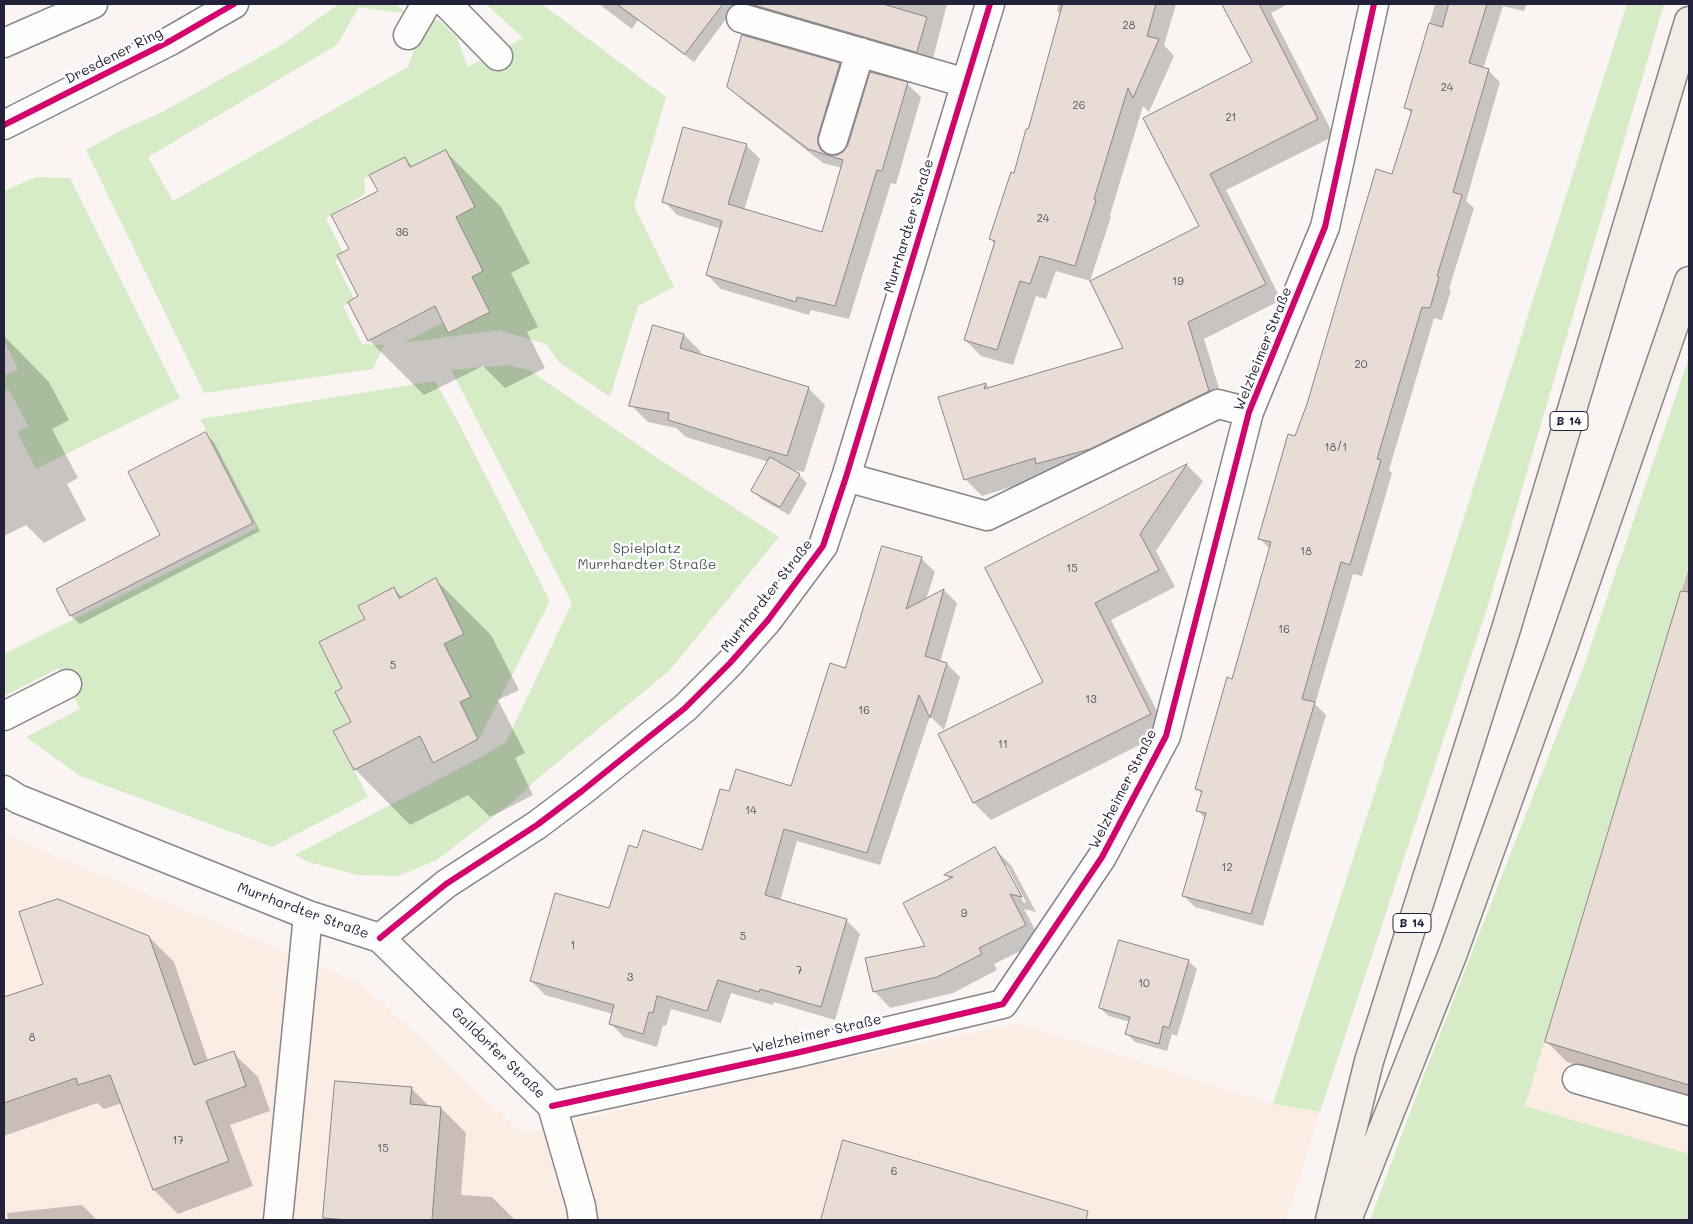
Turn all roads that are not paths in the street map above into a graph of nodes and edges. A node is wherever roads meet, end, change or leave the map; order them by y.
1 (93, 4) edge
2 (234, 4) edge
3 (426, 4) edge
4 (446, 4) edge
5 (990, 4) edge
6 (1374, 4) edge
7 (741, 18) dead end
8 (1689, 21) edge
9 (408, 35) dead end
10 (4, 43) edge
11 (860, 52) junction
12 (498, 56) dead end
13 (966, 83) junction
14 (4, 125) edge
15 (833, 140) dead end
16 (1689, 281) edge
17 (1250, 412) junction
18 (846, 477) junction
19 (67, 684) dead end
20 (4, 716) edge
21 (4, 790) edge
22 (308, 915) junction
23 (380, 938) junction
24 (1577, 1079) dead end
25 (552, 1106) junction
26 (1689, 1111) edge
27 (278, 1220) edge
28 (583, 1220) edge
29 (1330, 1220) edge
30 (1347, 1220) edge

1 - 10 street
2 - 14 street, Dresdener Ring
3 - 9 street
4 - 12 street
5 - 13 street, Murrhardter Straße
6 - 17 street, Welzheimer Straße
7 - 11 street
8 - 29 main road, B 14
11 - 13 street
11 - 15 street
13 - 18 street, Murrhardter Straße
16 - 30 main road
17 - 18 street
17 - 25 street, Welzheimer Straße
18 - 23 street, Murrhardter Straße
19 - 20 street
21 - 22 street, Murrhardter Straße
22 - 23 street, Murrhardter Straße
22 - 27 street
23 - 25 street, Gaildorfer Straße
24 - 26 street
25 - 28 street, Gaildorfer Straße

